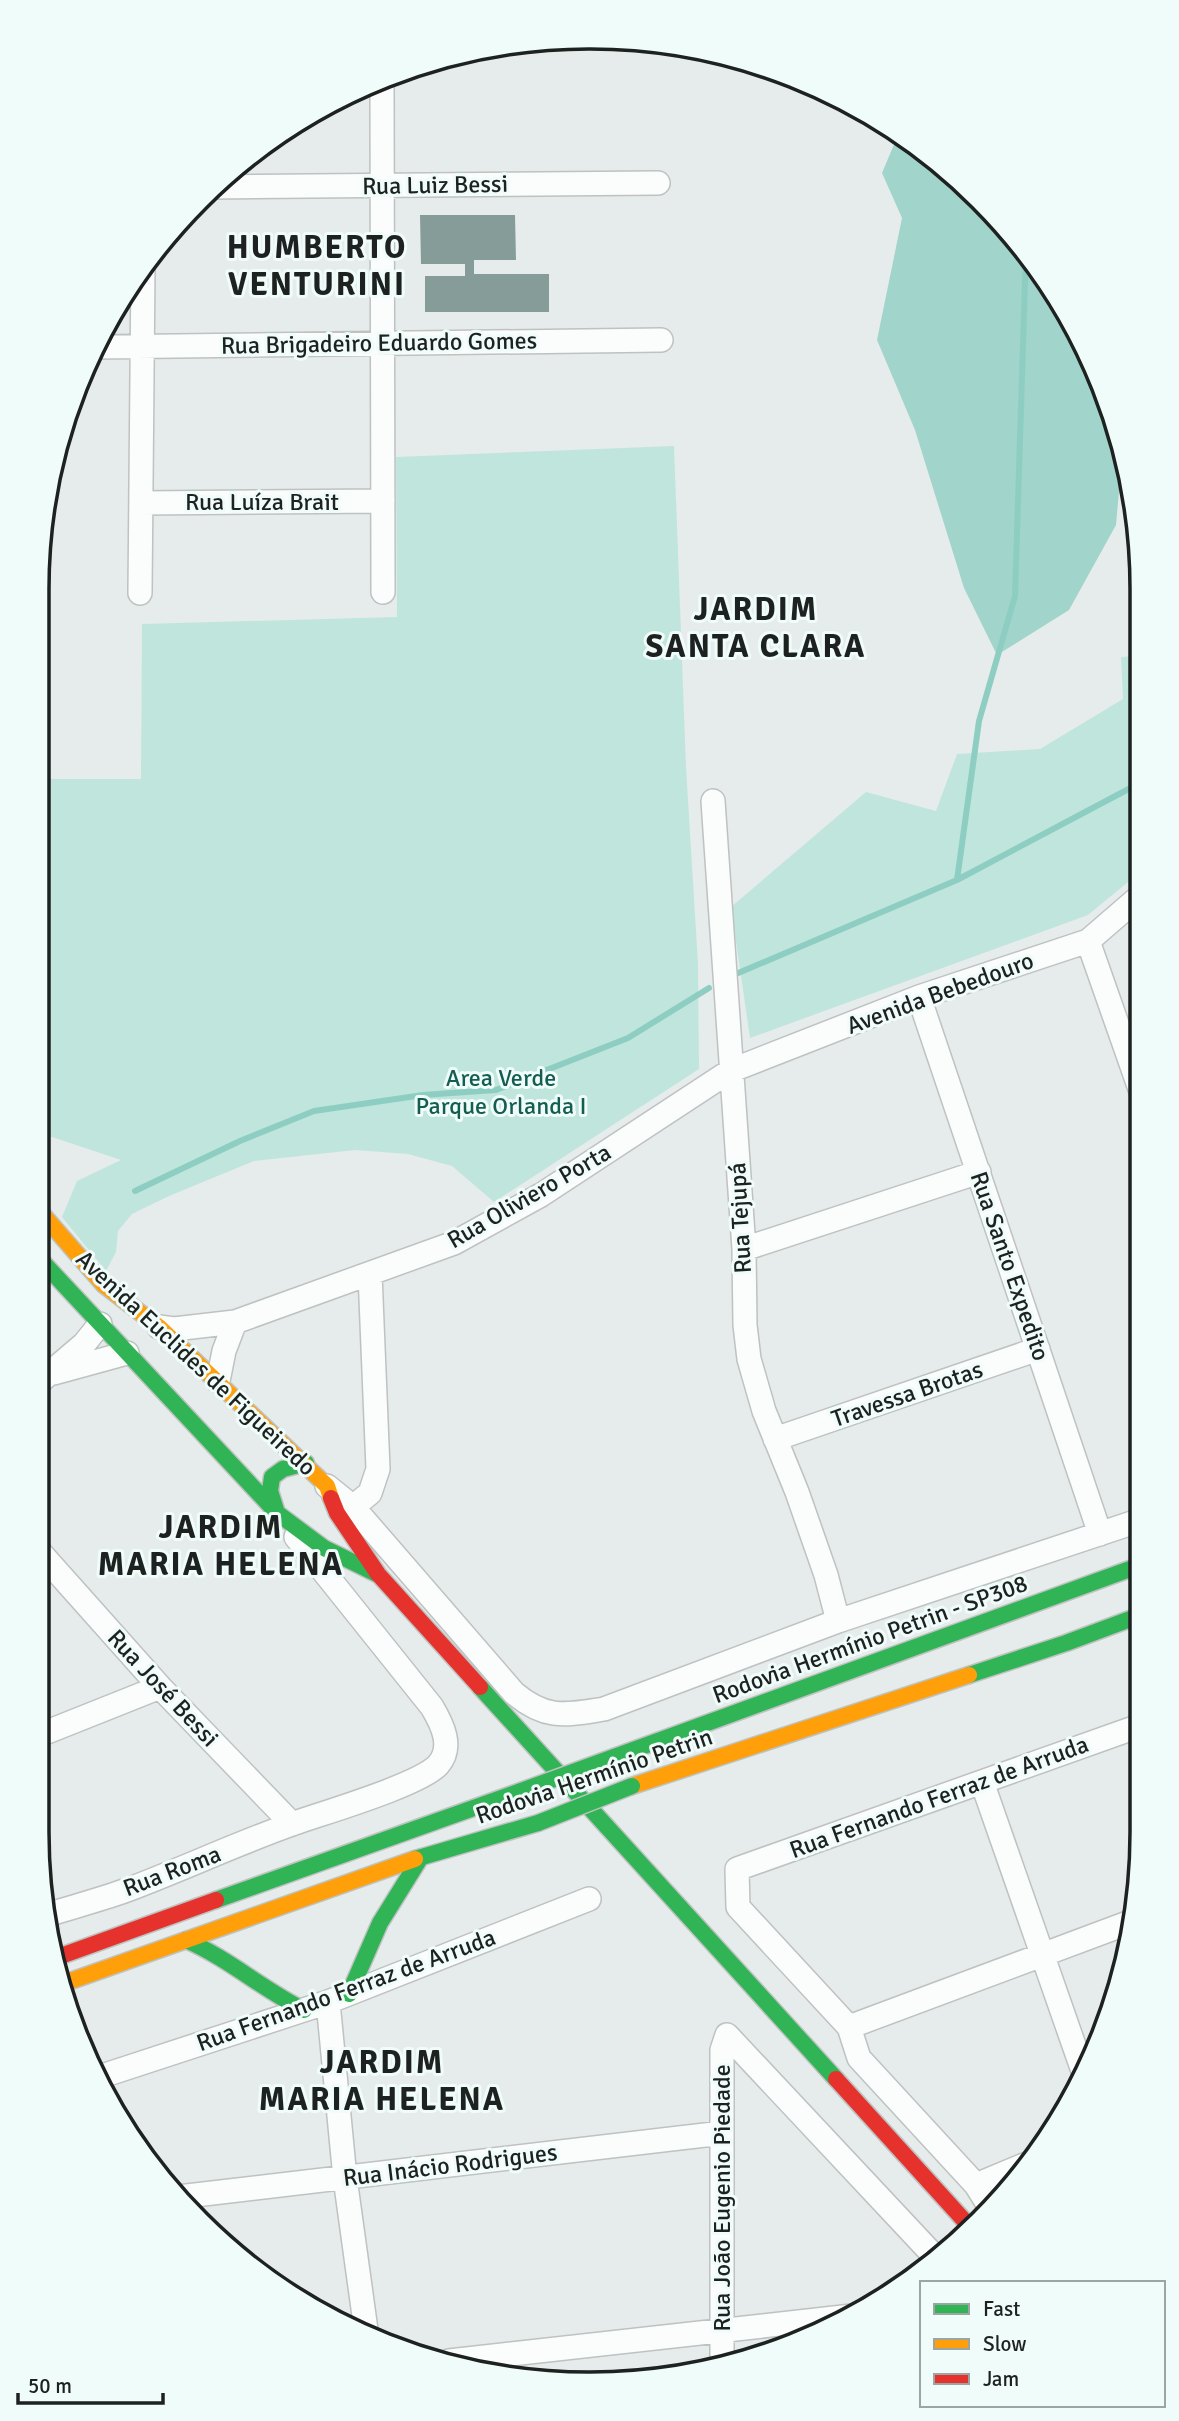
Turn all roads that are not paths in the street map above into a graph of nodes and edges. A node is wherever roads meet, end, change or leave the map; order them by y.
1 (382, 90) edge
2 (658, 183) dead end
3 (383, 186) junction
4 (229, 187) edge
5 (143, 285) edge
6 (662, 340) dead end
7 (382, 343) junction
8 (107, 346) edge
9 (143, 346) junction
10 (383, 501) junction
11 (141, 503) junction
12 (383, 592) dead end
13 (139, 593) dead end
14 (713, 801) dead end
15 (1130, 905) edge
16 (1088, 941) junction
17 (919, 997) junction
18 (1130, 1061) edge
19 (730, 1071) junction
20 (979, 1172) junction
21 (49, 1222) edge
22 (744, 1250) junction
23 (49, 1269) edge
24 (370, 1275) junction
25 (235, 1322) junction
26 (100, 1324) junction
27 (159, 1327) junction
28 (1038, 1349) junction
29 (128, 1353) junction
30 (49, 1373) edge
31 (150, 1375) junction
32 (49, 1377) edge
33 (207, 1392) junction
34 (775, 1438) junction
35 (306, 1464) junction
36 (327, 1486) junction
37 (353, 1507) junction
38 (277, 1513) junction
39 (1130, 1524) edge
40 (1100, 1534) junction
41 (49, 1562) edge
42 (1130, 1569) edge
43 (378, 1574) junction
44 (1130, 1619) edge
45 (838, 1621) junction
46 (160, 1687) junction
47 (1130, 1729) edge
48 (49, 1731) edge
49 (446, 1740) joint
50 (614, 1757) joint
51 (982, 1782) junction
52 (292, 1824) junction
53 (421, 1857) junction
54 (589, 1899) dead end
55 (55, 1912) edge
56 (1122, 1926) edge
57 (186, 1940) junction
58 (1041, 1954) junction
59 (63, 1956) edge
60 (70, 1981) edge
61 (339, 1998) junction
62 (304, 2010) junction
63 (849, 2027) junction
64 (1079, 2060) edge
65 (107, 2074) edge
66 (722, 2133) junction
67 (1010, 2171) edge
68 (345, 2178) junction
69 (976, 2185) junction
70 (190, 2196) edge
71 (985, 2200) edge
72 (965, 2221) edge
73 (930, 2251) edge
74 (822, 2319) edge
75 (365, 2323) edge
76 (722, 2330) junction
77 (722, 2356) edge
78 (470, 2359) edge

1 - 3 street
2 - 3 street, Rua Luiz Bessi
3 - 4 street, Rua Luiz Bessi
3 - 7 street
5 - 9 street
6 - 7 street, Rua Brigadeiro Eduardo Gomes
7 - 9 street, Rua Brigadeiro Eduardo Gomes
7 - 10 street
8 - 9 street, Rua Brigadeiro Eduardo Gomes
9 - 11 street
10 - 11 street, Rua Luíza Brait
10 - 12 street
11 - 13 street
14 - 19 street, Rua Tejupá
15 - 16 street, Avenida Bebedouro
16 - 17 street, Avenida Bebedouro
16 - 18 street
17 - 19 street, Avenida Bebedouro
17 - 20 street, Rua Santo Expedito
19 - 22 street, Rua Tejupá
19 - 24 street, Rua Oliviero Porta
20 - 22 street
20 - 28 street, Rua Santo Expedito
21 - 27 main road, Avenida Euclides de Figueiredo
22 - 34 street, Rua Tejupá
23 - 26 main road, Avenida Euclides de Figueiredo
24 - 25 street, Rua Oliviero Porta
24 - 37 street
25 - 27 street, Rua Oliviero Porta
25 - 33 street
26 - 29 main road, Avenida Euclides de Figueiredo
26 - 30 street
27 - 33 main road, Avenida Euclides de Figueiredo
28 - 34 street, Travessa Brotas
28 - 40 street, Rua Santo Expedito
29 - 31 main road, Avenida Euclides de Figueiredo
29 - 32 street
31 - 33 main road
31 - 38 main road, Avenida Euclides de Figueiredo
33 - 35 main road, Avenida Euclides de Figueiredo
34 - 45 street, Rua Tejupá
35 - 36 main road, Avenida Euclides de Figueiredo
35 - 38 main road
36 - 37 street, Avenida Euclides de Figueiredo
36 - 43 main road, Avenida Euclides de Figueiredo
37 - 45 street, Avenida Euclides de Figueiredo
38 - 43 main road, Avenida Euclides de Figueiredo
38 - 49 street, Avenida Euclides de Figueiredo
39 - 40 street
40 - 45 street
41 - 46 street, Rua José Bessi
42 - 50 main road, Rodovia Hermínio Petrin - SP308
43 - 72 main road
44 - 53 main road, Rodovia Hermínio Petrin, bridge
46 - 48 street
46 - 52 street, Rua José Bessi
47 - 51 street, Rua Fernando Ferraz de Arruda
49 - 52 street, Rua Roma
50 - 59 main road, Rodovia Hermínio Petrin, bridge
51 - 58 street
51 - 63 street, Rua Fernando Ferraz de Arruda
52 - 55 street, Rua Roma
53 - 57 main road, Rodovia Hermínio Petrin
53 - 61 main road
54 - 61 street, Rua Fernando Ferraz de Arruda
56 - 58 street
57 - 60 main road, Rodovia Hermínio Petrin
57 - 62 main road
58 - 63 street
58 - 64 street
61 - 62 street, Rua Fernando Ferraz de Arruda
61 - 68 street
62 - 65 street, Rua Fernando Ferraz de Arruda
63 - 69 street
66 - 68 street, Rua Inácio Rodrigues
66 - 73 street, Rua João Eugenio Piedade
66 - 76 street, Rua João Eugenio Piedade
67 - 69 street
68 - 70 street, Rua Inácio Rodrigues
68 - 75 street
69 - 71 street
74 - 76 street
76 - 77 street, Rua João Eugenio Piedade
76 - 78 street

